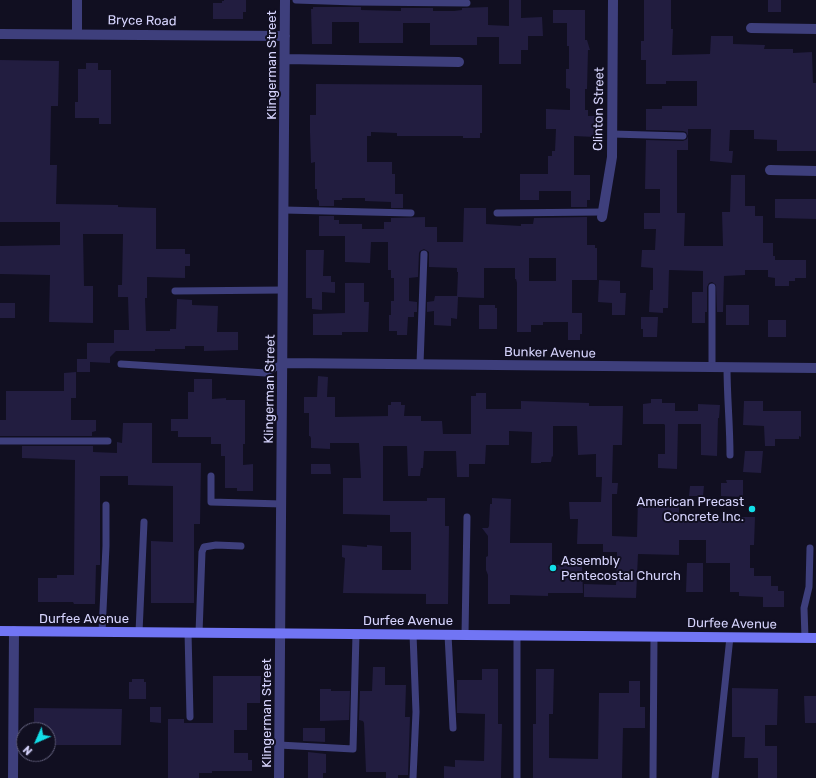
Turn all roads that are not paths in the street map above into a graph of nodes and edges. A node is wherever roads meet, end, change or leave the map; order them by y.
1 (77, 0) edge
2 (285, 0) edge
3 (296, 0) edge
4 (613, 0) edge
5 (467, 3) dead end
6 (751, 28) dead end
7 (816, 29) edge
8 (0, 34) edge
9 (77, 34) junction
10 (285, 36) junction
11 (285, 59) junction
12 (459, 62) dead end
13 (612, 134) junction
14 (683, 136) dead end
15 (770, 170) dead end
16 (816, 171) edge
17 (284, 210) junction
18 (411, 213) dead end
19 (497, 213) dead end
20 (603, 214) joint
21 (424, 254) dead end
22 (712, 287) dead end
23 (283, 290) junction
24 (175, 291) dead end
25 (283, 363) junction
26 (121, 364) dead end
27 (420, 364) junction
28 (712, 367) junction
29 (727, 367) junction
30 (816, 368) edge
31 (108, 440) dead end
32 (0, 441) edge
33 (730, 455) dead end
34 (211, 476) dead end
35 (282, 504) junction
36 (106, 505) dead end
37 (467, 517) dead end
38 (144, 522) dead end
39 (241, 546) dead end
40 (810, 548) dead end
41 (0, 631) edge
42 (14, 631) junction
43 (102, 632) junction
44 (139, 632) junction
45 (188, 632) junction
46 (199, 633) junction
47 (280, 633) junction
48 (356, 634) junction
49 (413, 634) junction
50 (448, 635) junction
51 (465, 635) junction
52 (517, 635) junction
53 (654, 637) junction
54 (730, 637) junction
55 (805, 638) junction
56 (816, 638) edge
57 (190, 717) dead end
58 (453, 728) dead end
59 (279, 745) junction
60 (13, 778) edge
61 (279, 778) edge
62 (413, 778) edge
63 (517, 778) edge
64 (653, 778) edge
65 (715, 778) edge

1 - 9 street
2 - 10 street, Klingerman Street
3 - 5 lane
4 - 13 street, Clinton Street
6 - 7 street
8 - 9 street, Bryce Road
9 - 10 street, Bryce Road
10 - 11 street, Klingerman Street
11 - 12 street
11 - 17 street, Klingerman Street
13 - 14 lane
13 - 20 street, Clinton Street
15 - 16 street
17 - 18 lane
17 - 23 street, Klingerman Street
19 - 20 lane
21 - 27 lane
22 - 28 lane
23 - 24 lane
23 - 25 street, Klingerman Street
25 - 26 lane
25 - 27 street, Bunker Avenue
25 - 35 street, Klingerman Street
27 - 28 street, Bunker Avenue
28 - 29 street, Bunker Avenue
29 - 30 street, Bunker Avenue
29 - 33 lane
31 - 32 lane
34 - 35 lane
35 - 47 street, Klingerman Street
36 - 43 lane
37 - 51 lane
38 - 44 lane
39 - 46 lane
40 - 55 lane
41 - 42 main road, Durfee Avenue
42 - 43 main road, Durfee Avenue
42 - 60 street
43 - 44 main road, Durfee Avenue
44 - 45 main road, Durfee Avenue
45 - 46 main road, Durfee Avenue
45 - 57 lane
46 - 47 main road, Durfee Avenue
47 - 48 main road, Durfee Avenue
47 - 59 street, Klingerman Street
48 - 49 main road, Durfee Avenue
48 - 59 lane
49 - 50 main road, Durfee Avenue
49 - 62 lane
50 - 51 main road, Durfee Avenue
50 - 58 lane
51 - 52 main road, Durfee Avenue
52 - 53 main road, Durfee Avenue
52 - 63 lane
53 - 54 main road, Durfee Avenue
53 - 64 lane
54 - 55 main road, Durfee Avenue
54 - 65 lane
55 - 56 main road, Durfee Avenue
59 - 61 street, Klingerman Street

